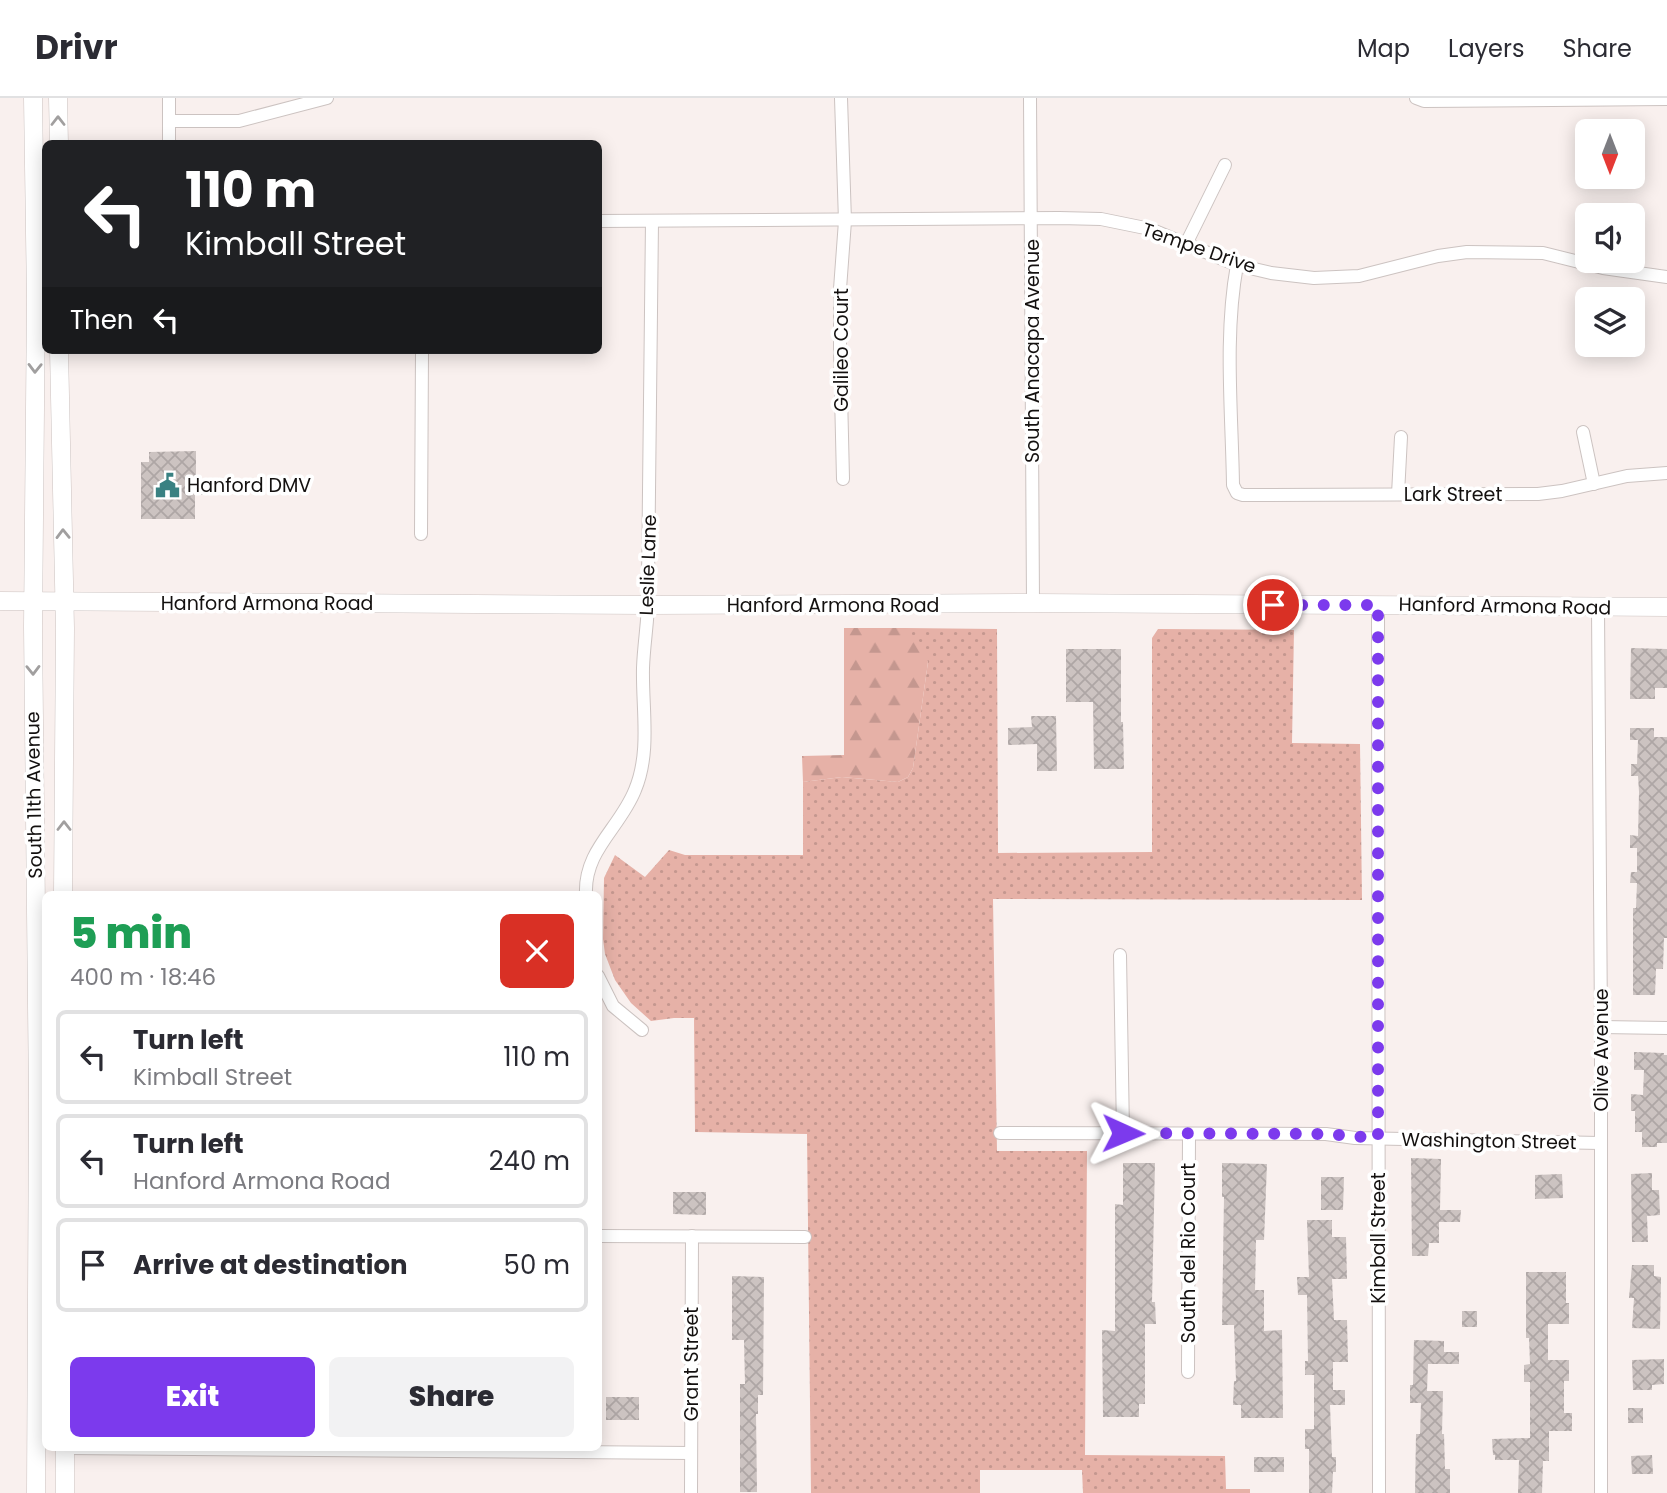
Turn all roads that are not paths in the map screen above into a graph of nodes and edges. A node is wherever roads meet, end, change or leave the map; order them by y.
1 (33, 98) edge
2 (58, 98) edge
3 (169, 98) edge
4 (327, 98) edge
5 (841, 98) edge
6 (1030, 98) edge
7 (1416, 98) edge
8 (1667, 99) edge
9 (169, 121) junction
10 (59, 140) edge
11 (169, 140) edge
12 (1225, 165) dead end
13 (1032, 219) junction
14 (602, 221) edge
15 (652, 221) junction
16 (845, 221) junction
17 (1187, 242) junction
18 (1237, 265) junction
19 (1667, 276) edge
20 (41, 299) edge
21 (59, 354) edge
22 (422, 354) edge
23 (1583, 432) dead end
24 (1401, 437) dead end
25 (1667, 473) edge
26 (843, 479) dead end
27 (1594, 484) junction
28 (1398, 494) junction
29 (421, 534) dead end
30 (0, 601) edge
31 (33, 602) junction
32 (65, 602) junction
33 (1033, 603) junction
34 (649, 605) junction
35 (1378, 605) junction
36 (1667, 607) edge
37 (1598, 608) junction
38 (63, 891) edge
39 (586, 891) edge
40 (1120, 954) dead end
41 (602, 984) edge
42 (1601, 1027) junction
43 (1667, 1028) edge
44 (642, 1030) dead end
45 (1000, 1133) dead end
46 (1123, 1133) junction
47 (1189, 1134) junction
48 (1378, 1138) junction
49 (1601, 1143) junction
50 (41, 1236) edge
51 (602, 1236) edge
52 (692, 1236) junction
53 (804, 1237) dead end
54 (1188, 1372) dead end
55 (65, 1451) edge
56 (441, 1451) edge
57 (691, 1453) junction
58 (36, 1493) edge
59 (65, 1493) edge
60 (691, 1493) edge
61 (1379, 1493) edge
62 (1601, 1493) edge

1 - 20 main road, South 11th Avenue
10 -> 2 main road
3 - 9 street
4 - 9 street
5 - 16 street, Galileo Court
6 - 13 street, South Anacapa Avenue
7 - 8 street
9 - 11 street
12 - 17 street
13 - 16 street, Tempe Drive
13 - 17 street, Tempe Drive
13 - 33 street, South Anacapa Avenue
14 - 15 street, Tempe Drive
15 - 16 street, Tempe Drive
15 - 34 street, Leslie Lane
16 - 26 street, Galileo Court
17 - 18 street, Tempe Drive
18 - 19 street, Tempe Drive
18 - 28 street, Lark Street
20 -> 31 main road, South 11th Avenue
32 -> 21 main road, South 11th Avenue
22 - 29 street
23 - 27 street
24 - 28 street
25 - 27 street, Lark Street
27 - 28 street, Lark Street
30 - 31 main road, Hanford Armona Road
31 - 32 main road, Hanford Armona Road
31 -> 50 main road, South 11th Avenue
32 - 34 main road, Hanford Armona Road
38 -> 32 main road, South 11th Avenue
33 - 34 main road, Hanford Armona Road
33 - 35 main road, Hanford Armona Road
34 - 39 street, Leslie Lane
35 - 37 main road, Hanford Armona Road
35 - 48 street, Kimball Street
36 - 37 main road, Hanford Armona Road
37 - 42 street, Olive Avenue
40 - 46 street
41 - 44 street
42 - 43 street
42 - 49 street, Olive Avenue
45 - 46 street, Washington Street
46 - 47 street, Washington Street
47 - 48 street, Washington Street
47 - 54 street, South del Rio Court
48 - 49 street, Washington Street
48 - 61 street, Kimball Street
49 - 62 street, Olive Avenue
50 - 58 main road, South 11th Avenue
51 - 52 street
52 - 53 street
52 - 57 street, Grant Street
55 - 59 main road
56 - 57 street
57 - 60 street, Grant Street

